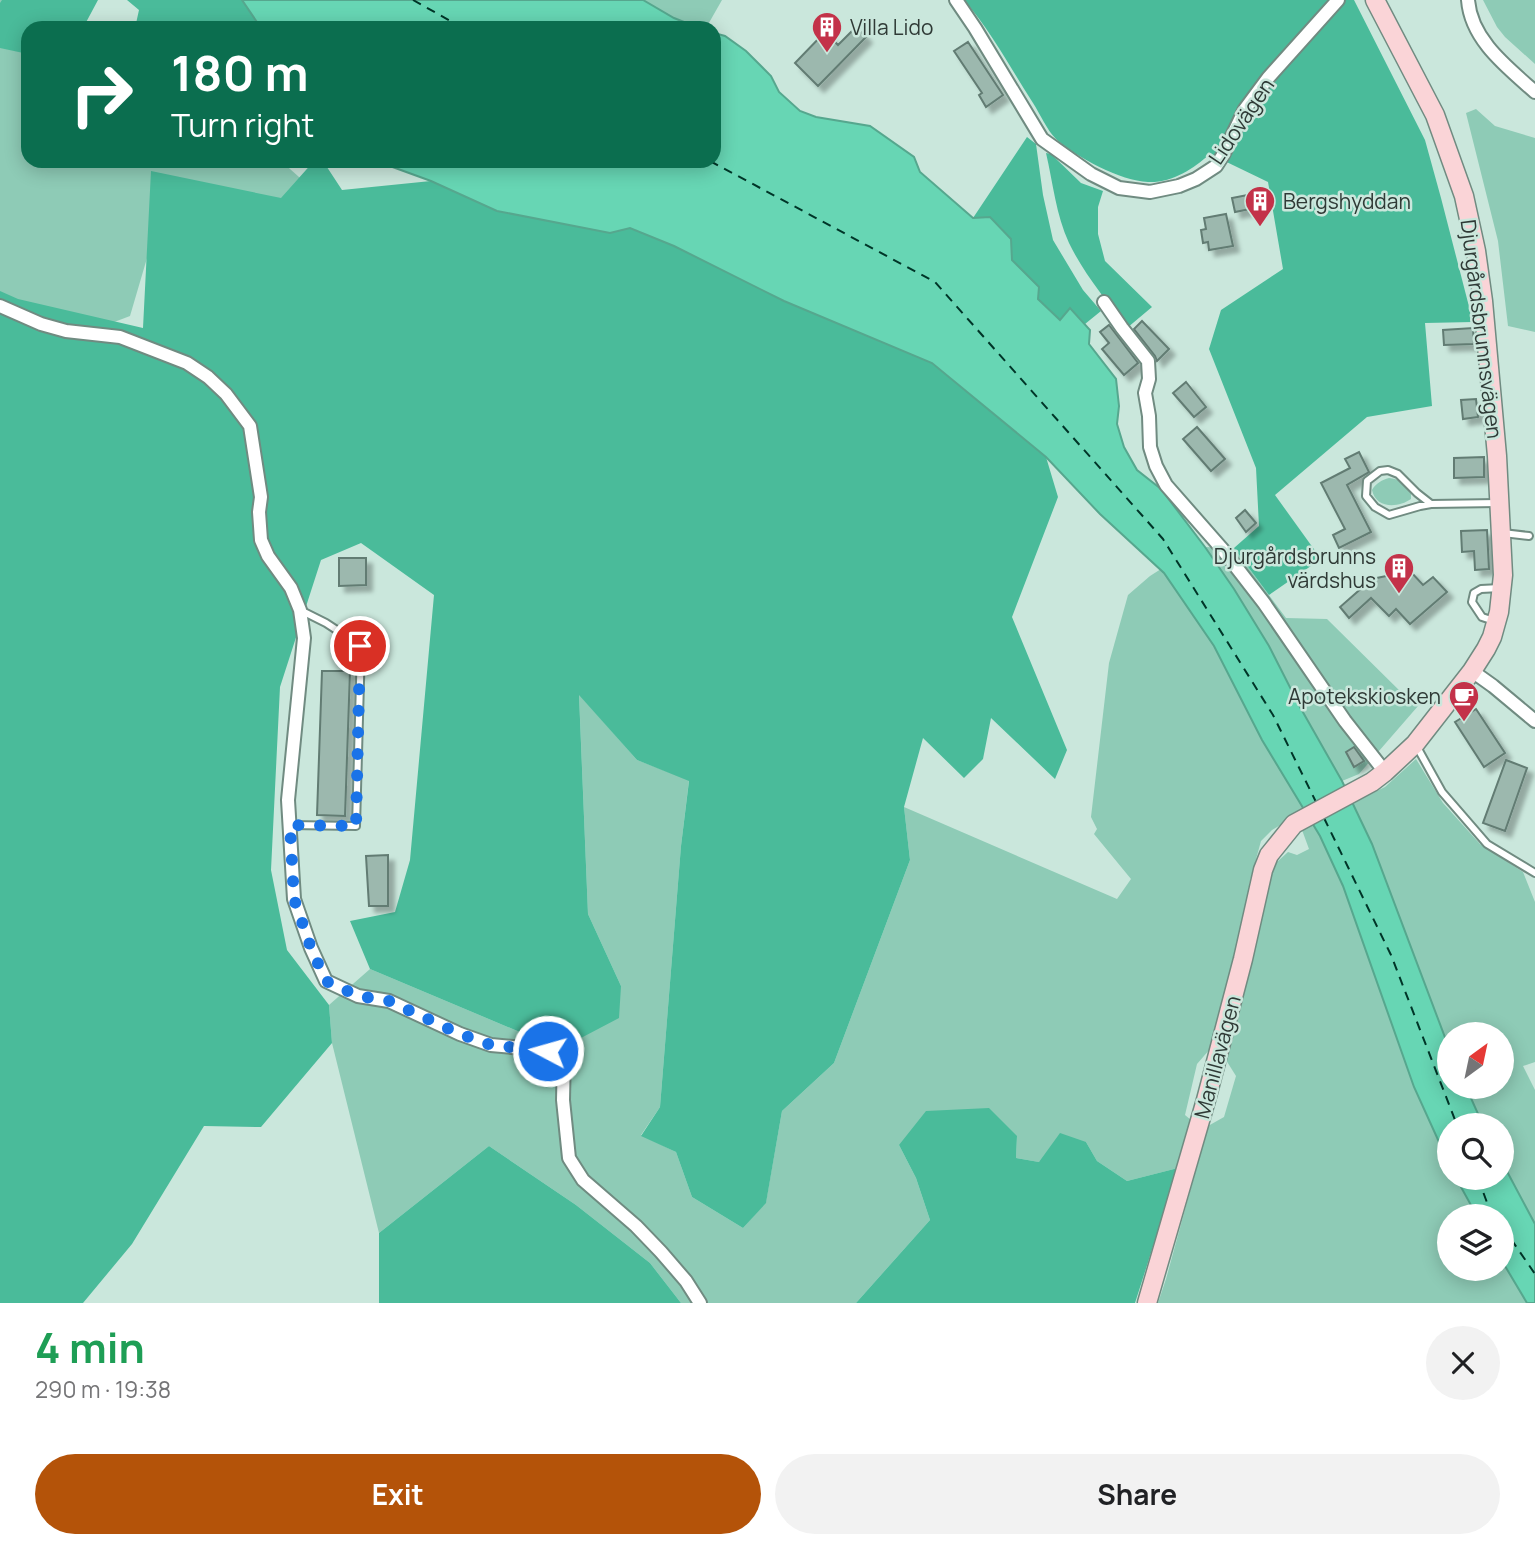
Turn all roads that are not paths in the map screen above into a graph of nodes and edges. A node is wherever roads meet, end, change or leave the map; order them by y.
1 (956, 0) edge
2 (1338, 0) edge
3 (1376, 0) edge
4 (1468, 0) edge
5 (1535, 92) edge
6 (1104, 302) dead end
7 (0, 306) edge
8 (1500, 503) junction
9 (1431, 504) junction
10 (1501, 533) junction
11 (1529, 536) dead end
12 (1502, 588) junction
13 (300, 610) junction
14 (1496, 621) junction
15 (1472, 671) junction
16 (1535, 721) edge
17 (1415, 744) junction
18 (1385, 772) junction
19 (1368, 784) joint
20 (290, 825) junction
21 (1535, 873) edge
22 (701, 1303) edge
23 (1147, 1303) edge

1 - 2 street, Lidovägen
3 - 8 street, Djurgårdsbrunnsvägen
4 - 5 street
6 - 18 street
7 - 13 street
8 - 9 lane
8 - 10 street, Djurgårdsbrunnsvägen
9 - 9 lane
10 - 11 lane
10 - 12 street, Djurgårdsbrunnsvägen
12 - 14 street, Djurgårdsbrunnsvägen
12 - 14 lane
13 - 20 street
13 - 20 lane
14 - 15 street, Djurgårdsbrunnsvägen
15 - 16 street
15 - 17 street, Djurgårdsbrunnsvägen
17 - 18 street, Djurgårdsbrunnsvägen
17 - 21 lane
18 - 19 street, Djurgårdsbrunnsvägen
19 - 23 street, Manillavägen
20 - 22 street

